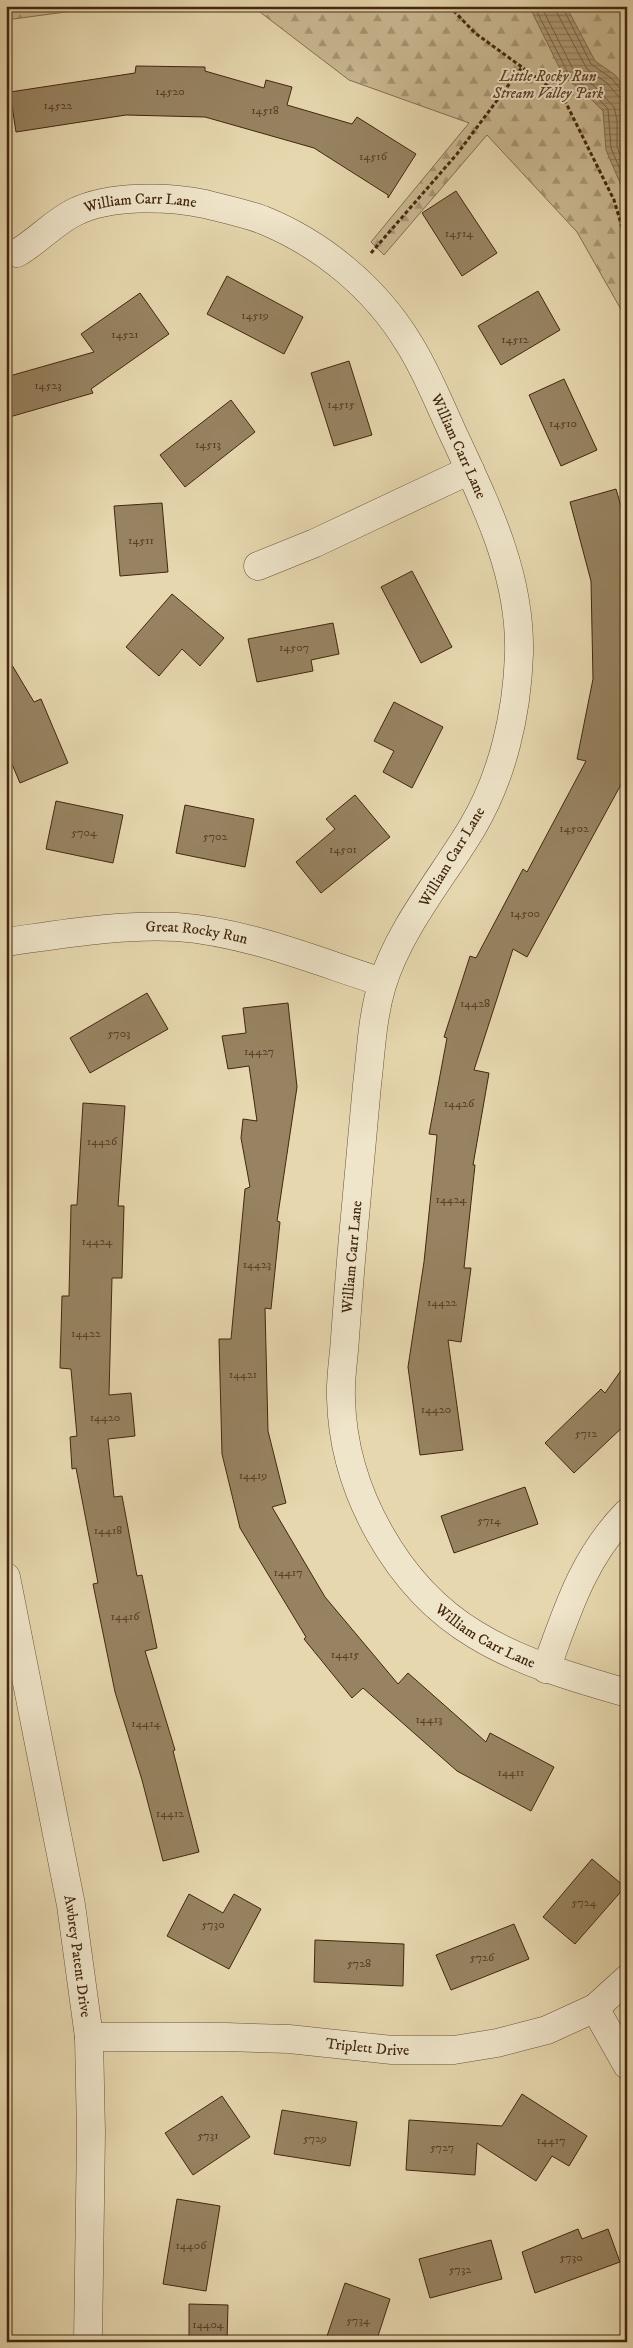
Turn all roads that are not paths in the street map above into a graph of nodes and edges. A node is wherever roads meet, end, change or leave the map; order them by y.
1 (17, 252) dead end
2 (470, 470) junction
3 (258, 566) dead end
4 (6, 942) edge
5 (382, 982) junction
6 (627, 1513) edge
7 (6, 1577) edge
8 (546, 1668) junction
9 (627, 1693) edge
10 (627, 1979) edge
11 (595, 2008) junction
12 (89, 2037) junction
13 (627, 2065) edge
14 (88, 2342) edge

1 - 2 street, William Carr Lane
2 - 3 street
2 - 5 street, William Carr Lane
4 - 5 street, Great Rocky Run
5 - 8 street, William Carr Lane
6 - 8 street
7 - 12 street, Awbrey Patent Drive
8 - 9 street, William Carr Lane
10 - 11 street, Triplett Drive
11 - 12 street, Triplett Drive
11 - 13 street
12 - 14 street, Awbrey Patent Drive

